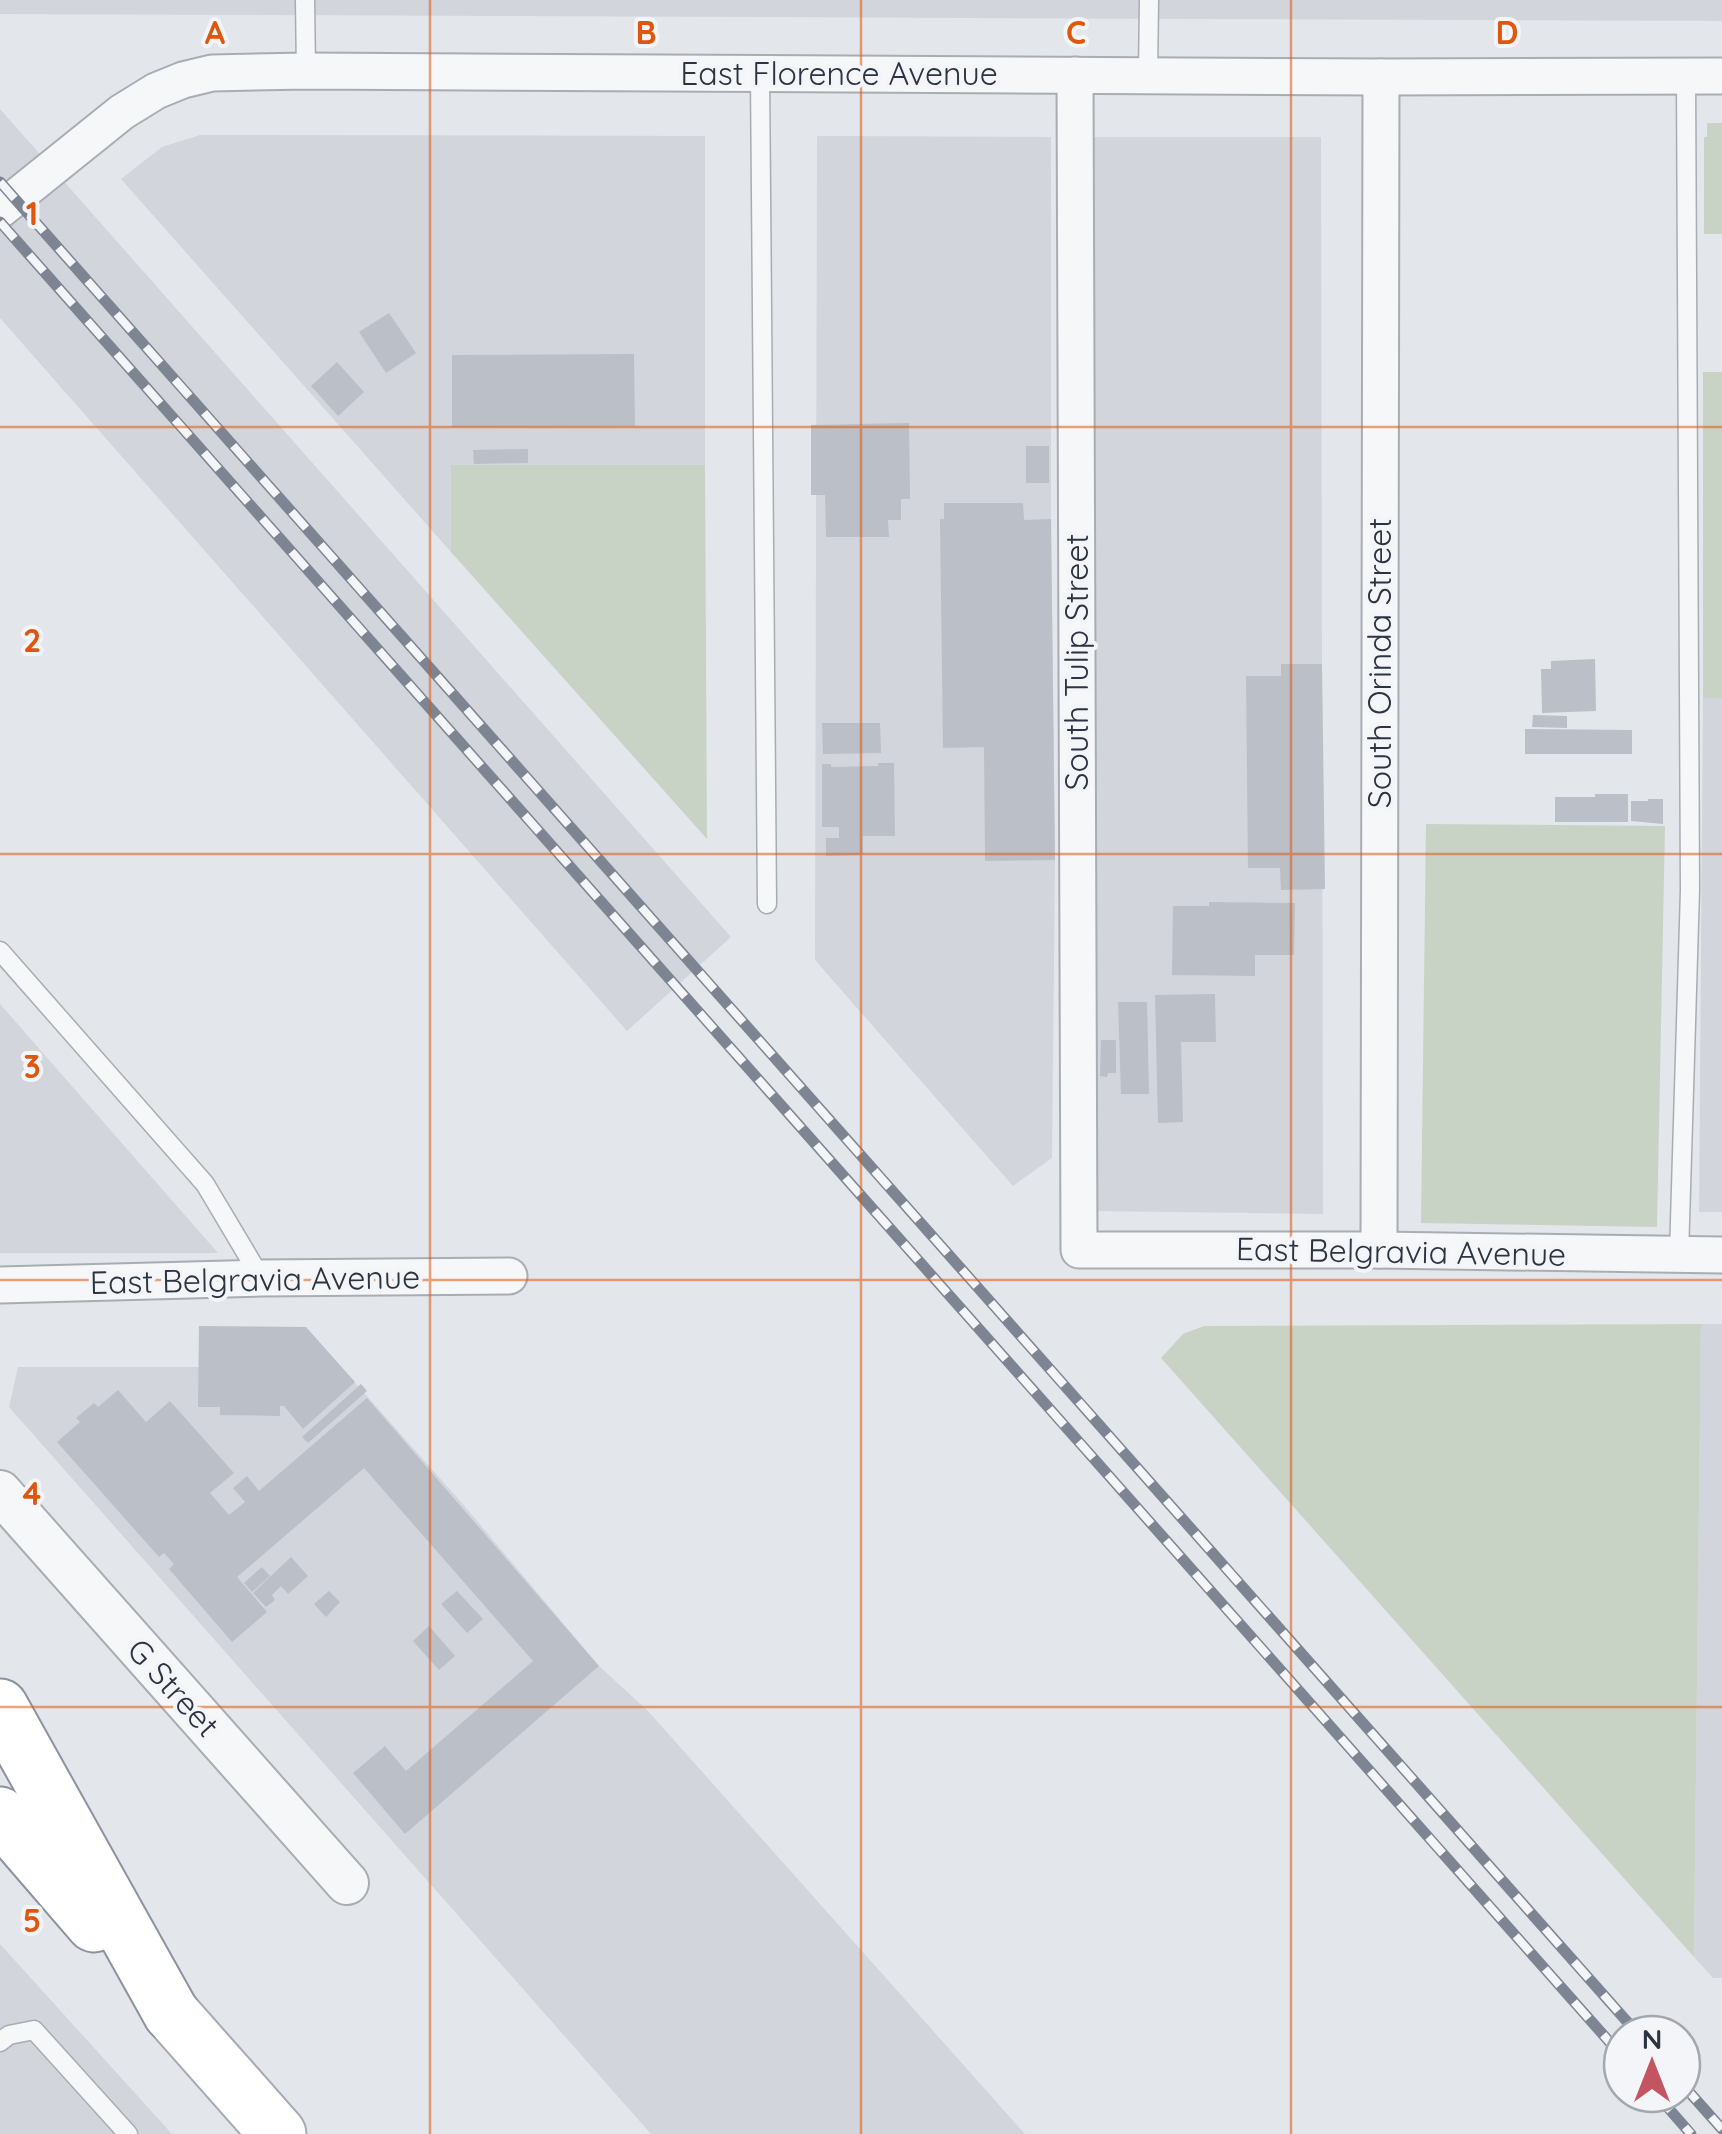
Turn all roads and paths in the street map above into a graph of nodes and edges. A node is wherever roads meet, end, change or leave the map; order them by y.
1 (305, 0) edge
2 (1148, 0) edge
3 (306, 71) junction
4 (760, 74) junction
5 (1076, 75) junction
6 (1148, 76) junction
7 (1686, 76) junction
8 (1722, 76) edge
9 (1381, 77) junction
10 (0, 210) edge
11 (767, 904) dead end
12 (0, 951) edge
13 (1079, 1250) joint
14 (1379, 1250) junction
15 (1679, 1255) junction
16 (1722, 1255) edge
17 (509, 1276) dead end
18 (261, 1278) junction
19 (0, 1285) edge
20 (0, 1492) edge
21 (0, 1707) edge
22 (0, 1815) edge
23 (347, 1883) dead end
24 (171, 2013) junction
25 (0, 2042) edge
26 (128, 2134) edge
27 (278, 2134) edge

1 - 3 lane
2 - 6 lane
3 - 4 street, East Florence Avenue
3 - 10 street, East Florence Avenue
4 - 5 street, East Florence Avenue
4 - 11 lane
5 - 6 street, East Florence Avenue
5 - 13 street, South Tulip Street
6 - 9 street, East Florence Avenue
7 - 8 street, East Florence Avenue
7 - 9 street, East Florence Avenue
7 - 15 lane
9 - 14 street, South Orinda Street
12 - 18 lane
13 - 14 street, East Belgravia Avenue
14 - 15 street, East Belgravia Avenue
15 - 16 street, East Belgravia Avenue
17 - 18 street, East Belgravia Avenue
18 - 19 street, East Belgravia Avenue
20 - 23 street, G Street
21 - 24 main road
22 - 24 main road
24 - 27 main road
25 - 26 lane

